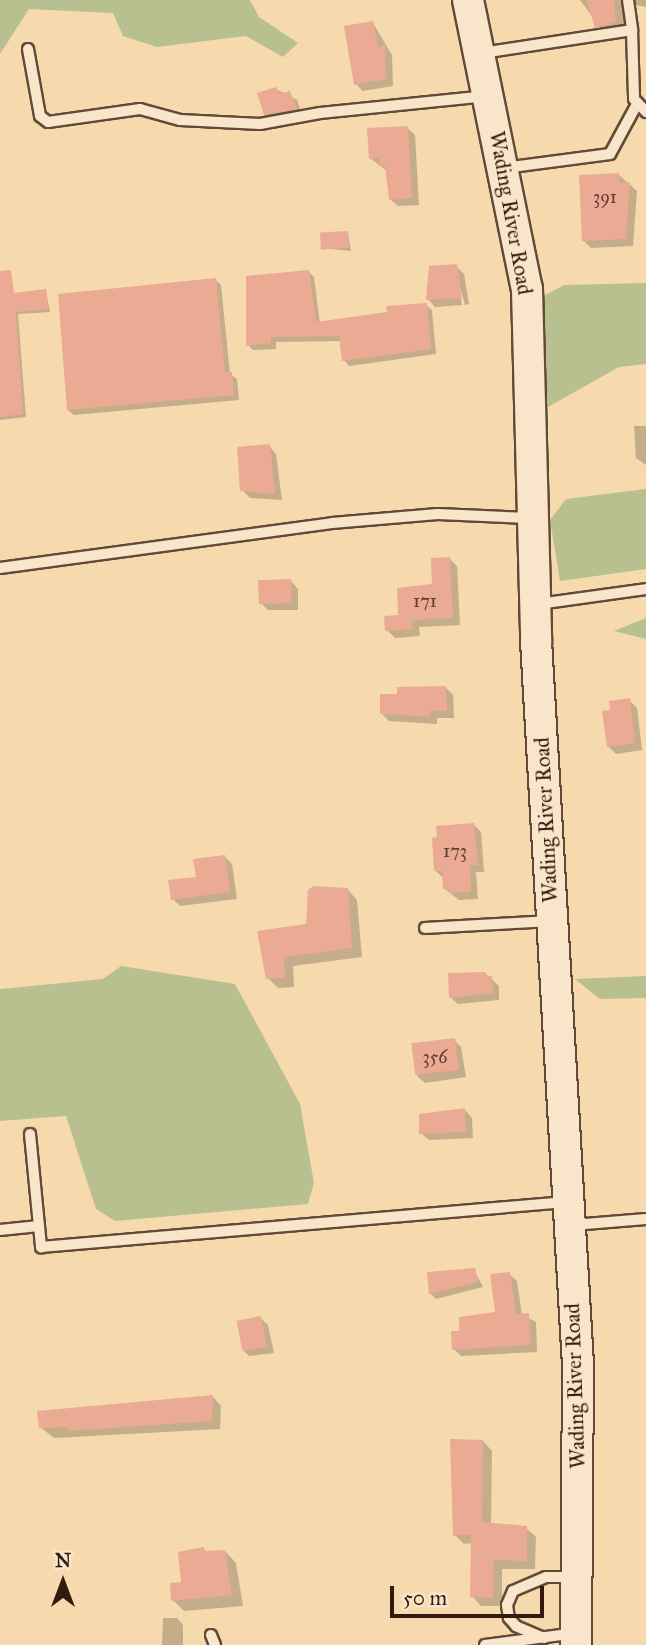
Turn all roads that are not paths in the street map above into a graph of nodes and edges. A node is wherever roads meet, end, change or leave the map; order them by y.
1 (468, 0) edge
2 (628, 0) edge
3 (632, 30) junction
4 (28, 48) dead end
5 (482, 53) junction
6 (490, 96) junction
7 (642, 108) edge
8 (504, 168) junction
9 (533, 518) junction
10 (0, 568) edge
11 (646, 589) edge
12 (536, 604) junction
13 (551, 921) junction
14 (425, 929) dead end
15 (30, 1134) dead end
16 (566, 1213) junction
17 (646, 1219) edge
18 (39, 1226) junction
19 (0, 1230) edge
20 (578, 1577) junction
21 (544, 1638) junction
22 (576, 1639) edge
23 (485, 1645) edge

1 - 5 main road, Wading River Road
2 - 3 lane
3 - 5 lane
3 - 7 lane
4 - 6 lane
5 - 6 main road, Wading River Road
6 - 8 main road, Wading River Road
7 - 8 lane
8 - 9 main road, Wading River Road
9 - 10 lane
9 - 12 main road, Wading River Road
11 - 12 lane
12 - 13 main road, Wading River Road
13 - 14 lane
13 - 16 main road, Wading River Road
15 - 18 lane
16 - 17 lane
16 - 18 lane
16 - 20 main road, Wading River Road
18 - 19 lane
20 - 21 lane
20 - 22 main road, Wading River Road
21 - 22 lane
21 - 23 lane

